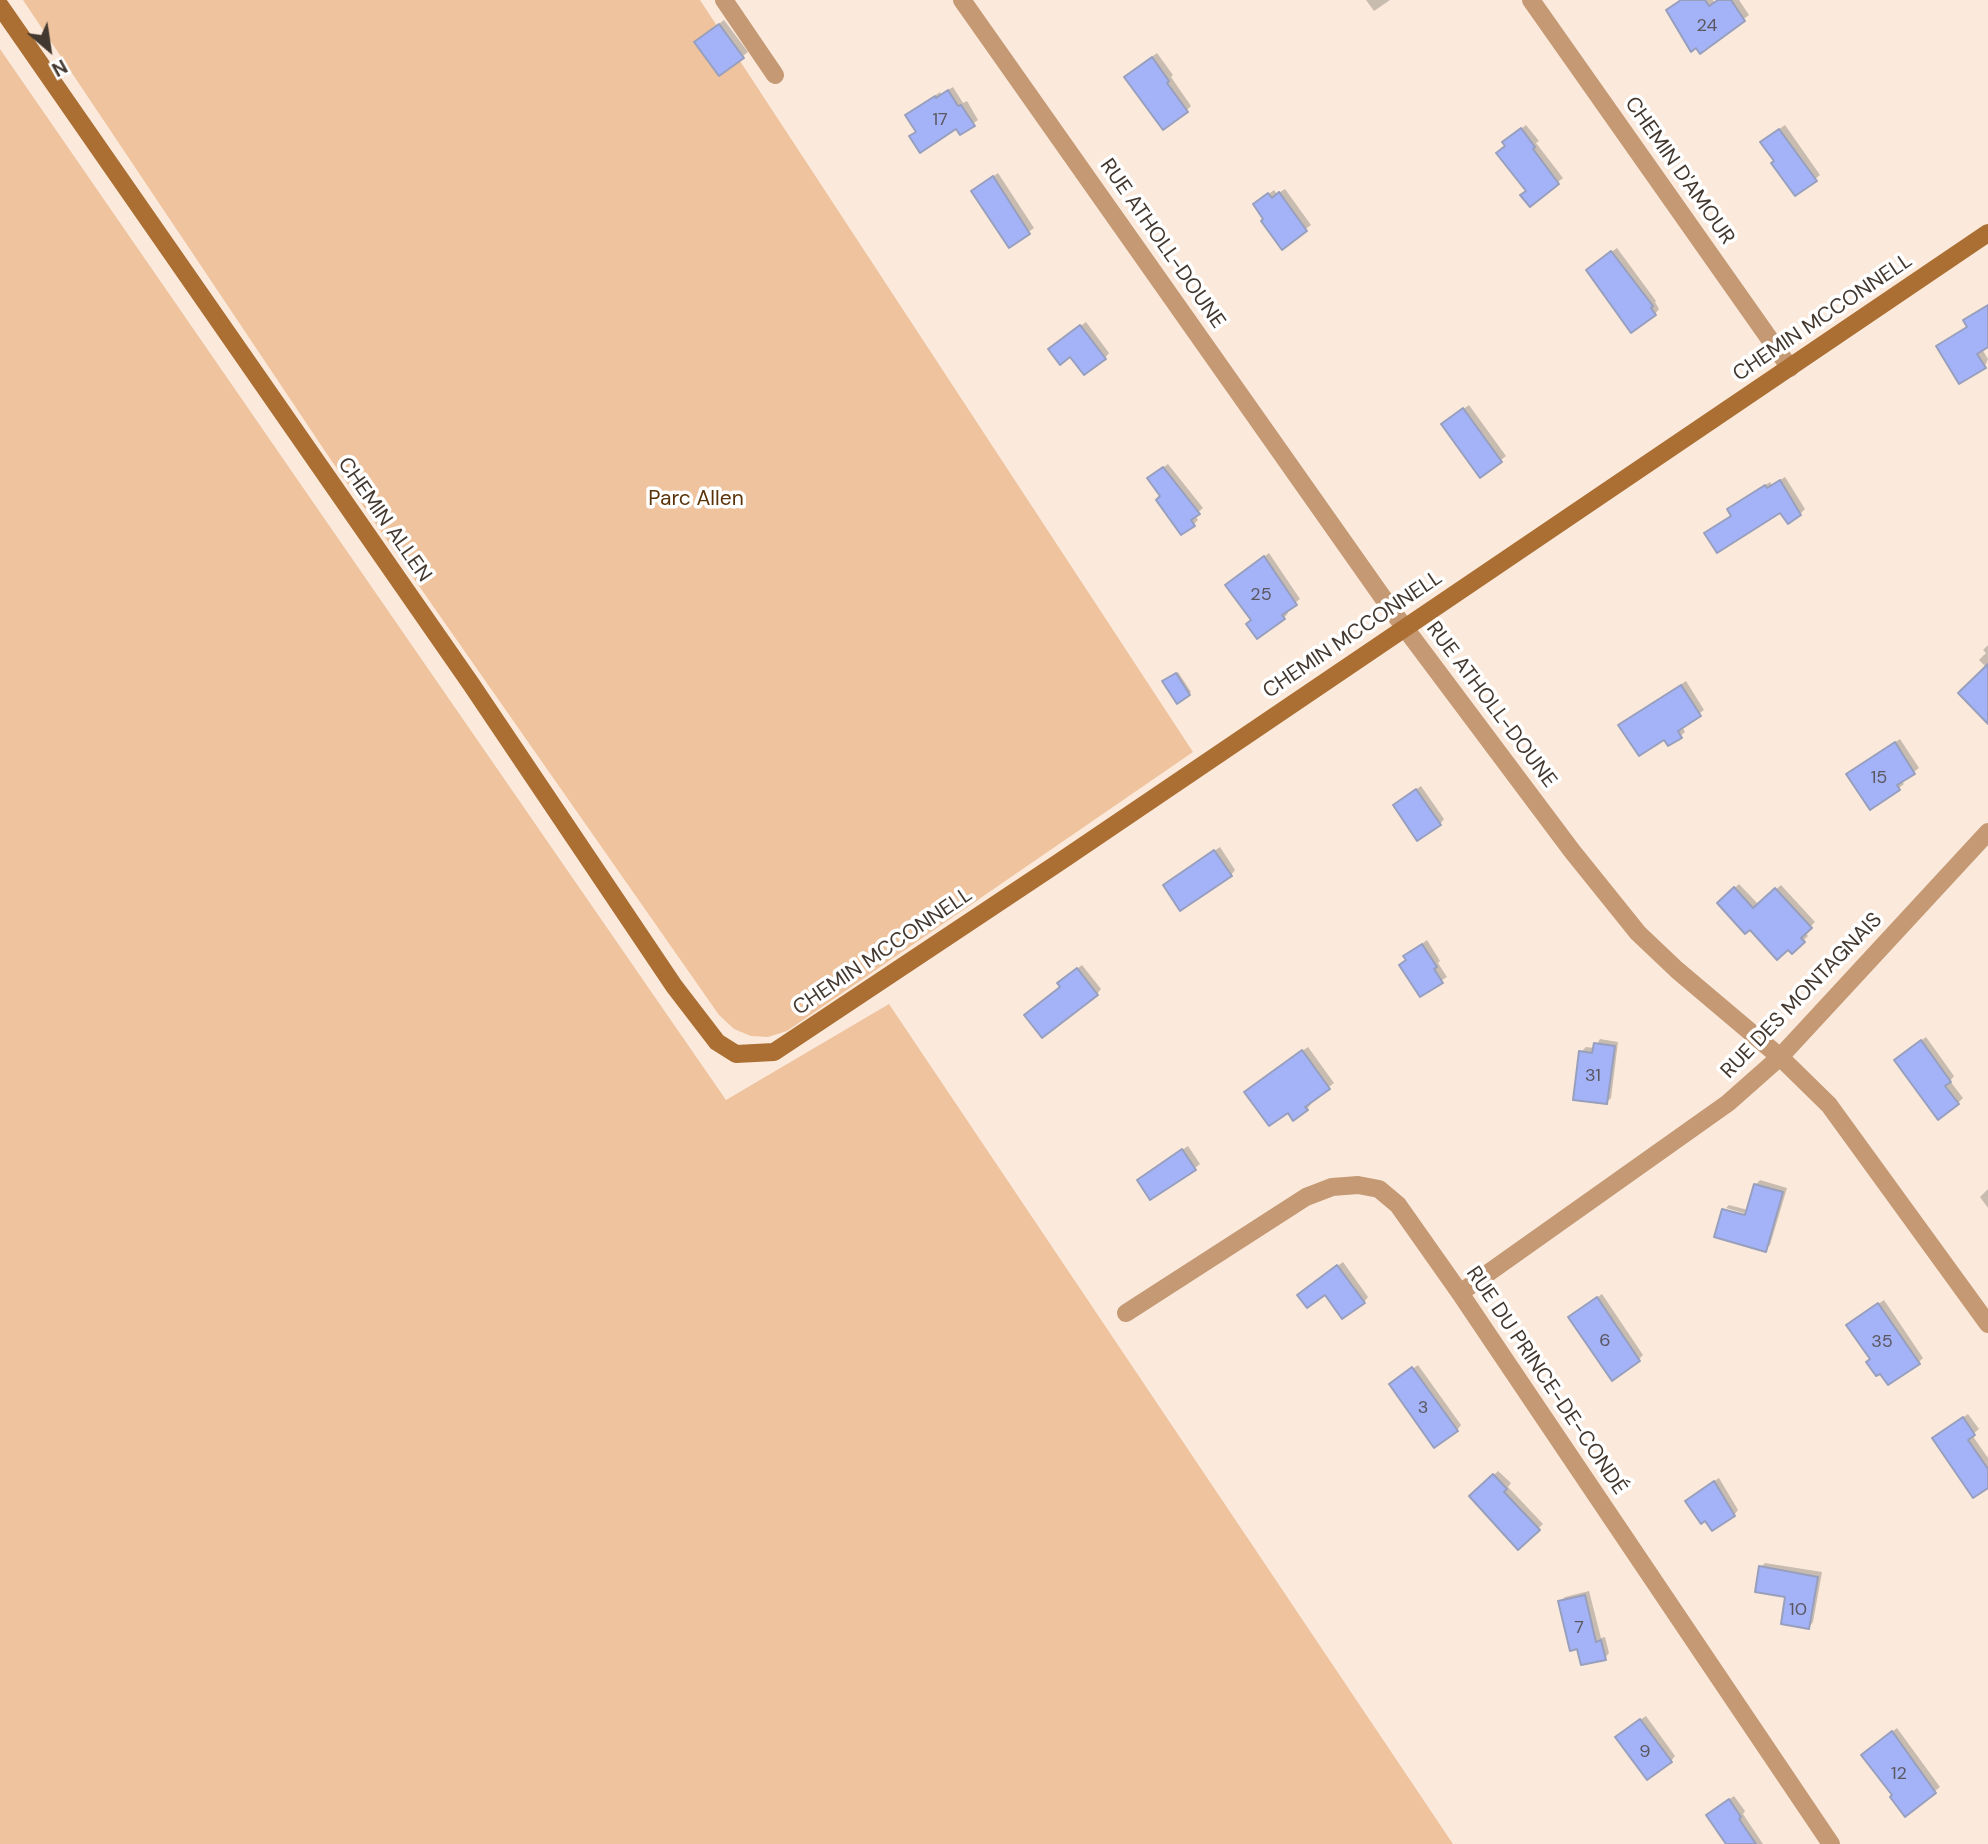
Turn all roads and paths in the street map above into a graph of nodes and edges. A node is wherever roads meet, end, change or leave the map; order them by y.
1 (724, 0) edge
2 (962, 0) edge
3 (1531, 0) edge
4 (0, 6) edge
5 (775, 75) dead end
6 (1988, 233) edge
7 (1790, 368) junction
8 (1405, 627) junction
9 (1988, 832) edge
10 (736, 1054) joint
11 (1780, 1057) junction
12 (1460, 1293) junction
13 (1983, 1305) edge
14 (1126, 1313) dead end
15 (1988, 1324) edge
16 (1832, 1844) edge

1 - 5 street
2 - 8 street, RUE ATHOLL-DOUNE
3 - 7 street, CHEMIN D'AMOUR
4 - 10 street, CHEMIN ALLEN
6 - 7 street, CHEMIN MCCONNELL
7 - 8 street, CHEMIN MCCONNELL
8 - 10 street, CHEMIN MCCONNELL
8 - 11 street, RUE ATHOLL-DOUNE
9 - 11 street, RUE DES MONTAGNAIS
11 - 12 street, RUE DES MONTAGNAIS
11 - 13 street, RUE ATHOLL-DOUNE
12 - 14 street, RUE DU PRINCE-DE-CONDÉ
12 - 16 street, RUE DU PRINCE-DE-CONDÉ
13 - 15 street, RUE ATHOLL-DOUNE

